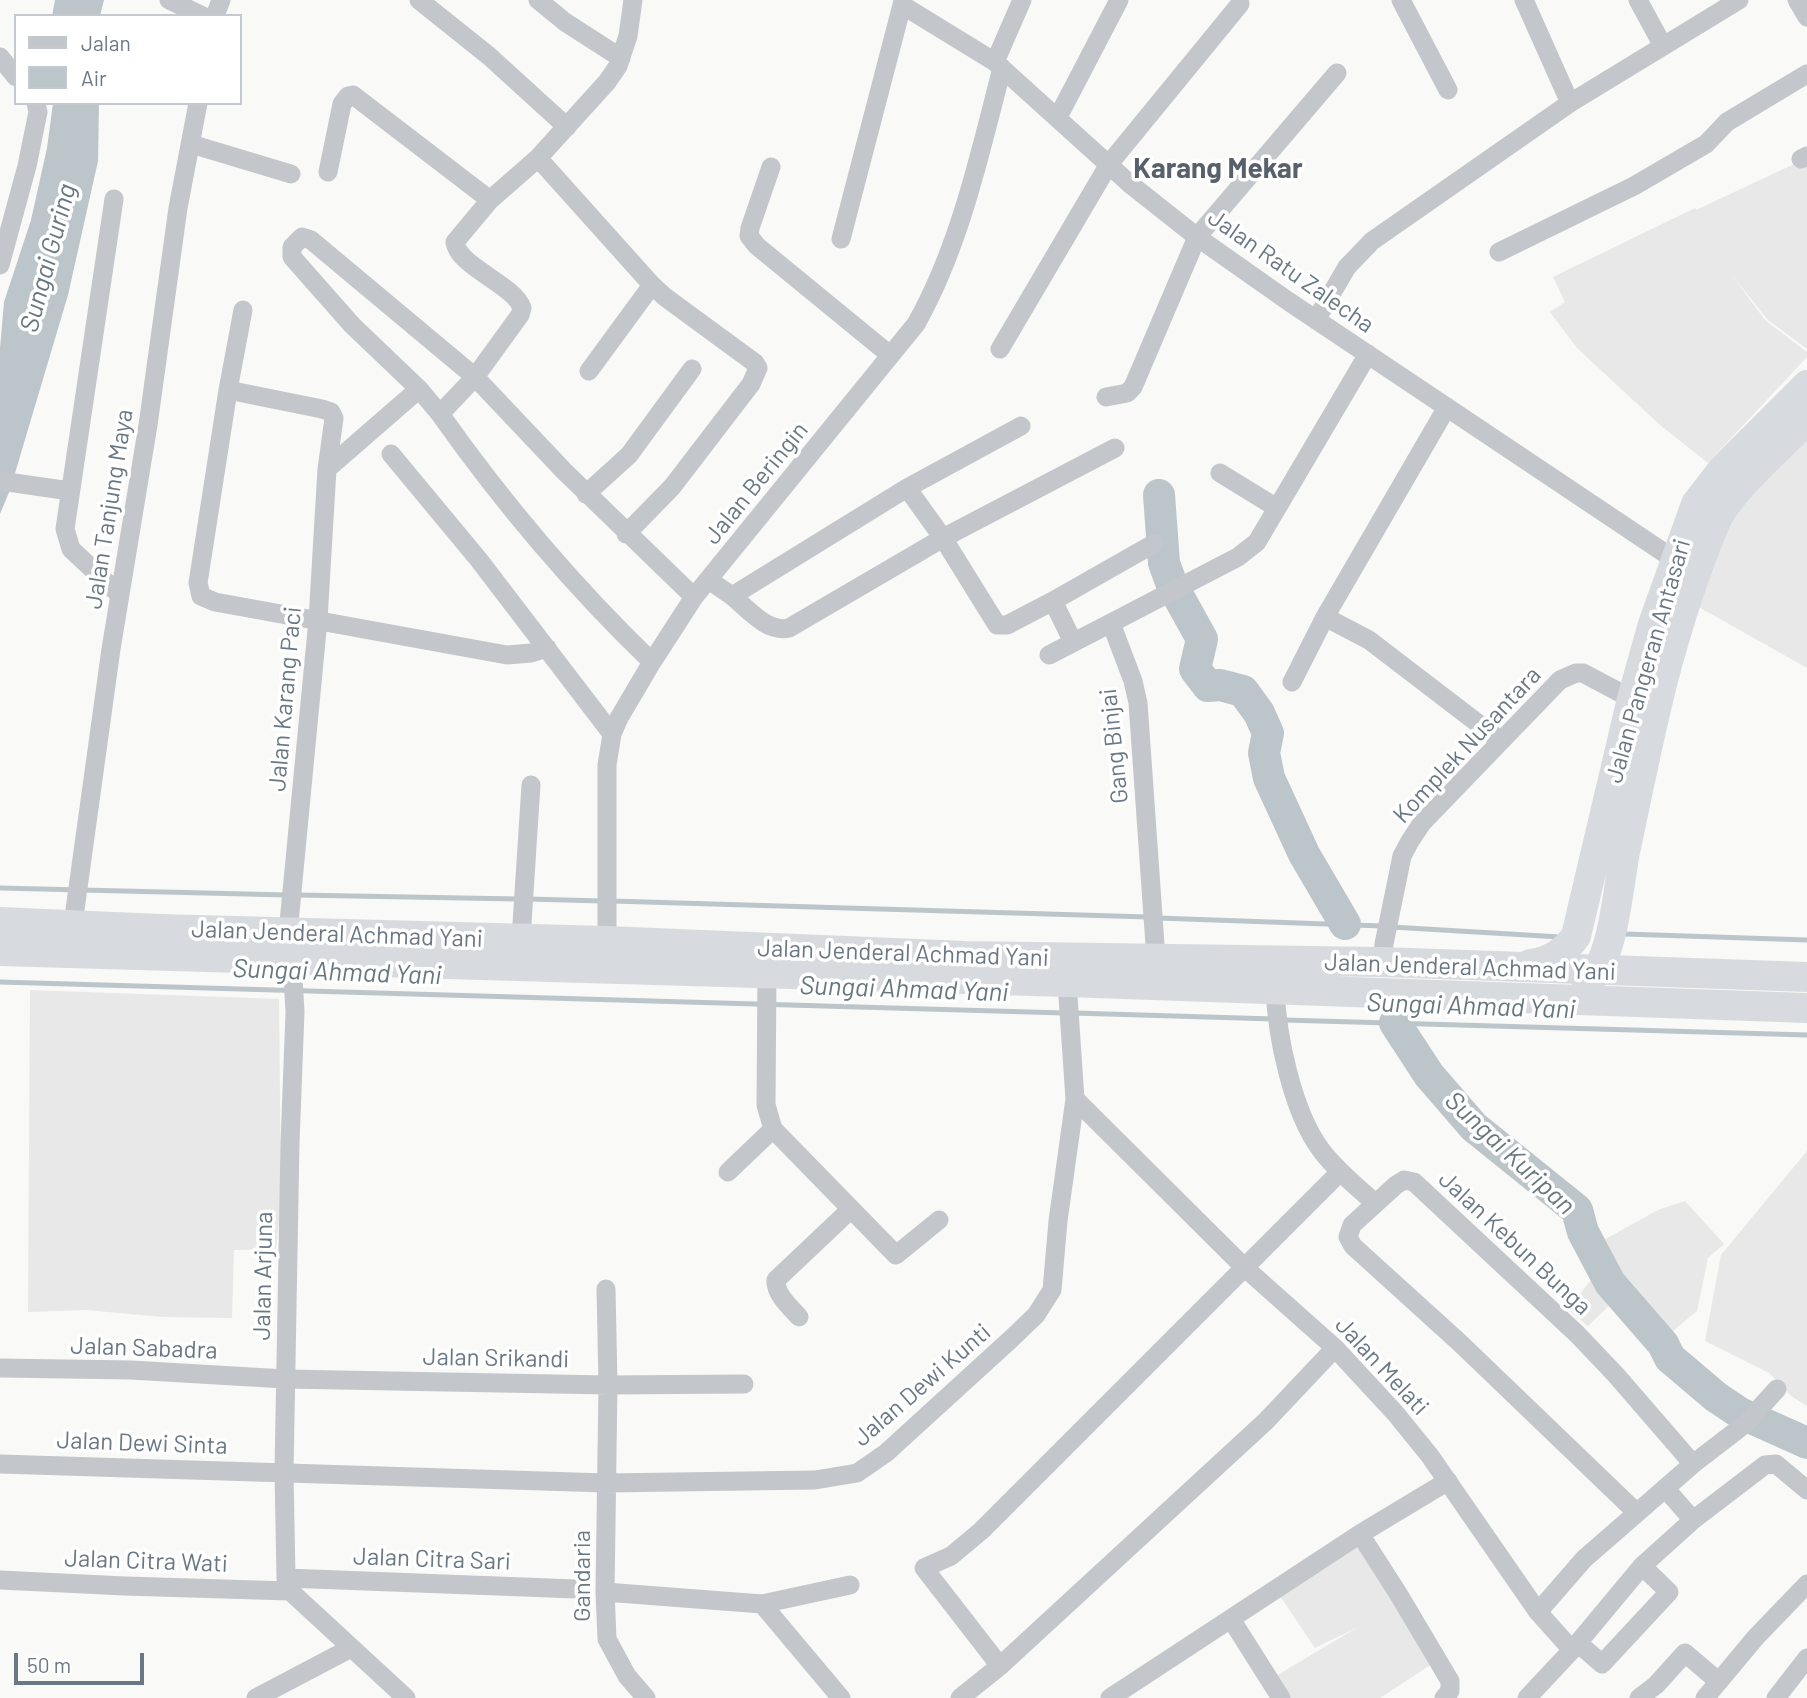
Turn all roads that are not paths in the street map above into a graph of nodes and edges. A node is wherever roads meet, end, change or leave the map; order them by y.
1 (169, 0) edge
2 (419, 0) edge
3 (538, 0) edge
4 (633, 0) edge
5 (1022, 0) edge
6 (1119, 0) edge
7 (1401, 0) edge
8 (1524, 0) edge
9 (1638, 0) edge
10 (1739, 0) edge
11 (1797, 0) edge
12 (903, 3) edge
13 (1240, 4) dead end
14 (199, 14) edge
15 (1807, 17) edge
16 (1663, 46) junction
17 (0, 57) edge
18 (621, 58) junction
19 (999, 69) junction
20 (1337, 73) dead end
21 (14, 74) edge
22 (1807, 74) edge
23 (1448, 90) dead end
24 (1570, 103) junction
25 (36, 105) edge
26 (198, 105) edge
27 (1058, 117) junction
28 (567, 127) junction
29 (191, 144) junction
30 (538, 158) junction
31 (1109, 164) junction
32 (771, 167) dead end
33 (328, 172) dead end
34 (291, 174) dead end
35 (114, 199) dead end
36 (490, 200) junction
37 (1197, 237) junction
38 (841, 239) dead end
39 (1499, 252) dead end
40 (1, 254) edge
41 (652, 285) junction
42 (243, 310) dead end
43 (1316, 320) junction
44 (1000, 349) dead end
45 (1368, 354) junction
46 (890, 355) junction
47 (692, 369) dead end
48 (589, 371) dead end
49 (475, 377) junction
50 (1807, 385) edge
51 (419, 389) junction
52 (228, 390) junction
53 (1106, 397) dead end
54 (1447, 407) junction
55 (440, 414) junction
56 (1807, 420) edge
57 (1021, 426) dead end
58 (1115, 449) dead end
59 (391, 454) dead end
60 (327, 469) junction
61 (1220, 473) dead end
62 (1, 481) edge
63 (907, 488) junction
64 (71, 491) junction
65 (586, 494) junction
66 (1277, 508) junction
67 (626, 534) junction
68 (943, 538) junction
69 (1156, 542) dead end
70 (1675, 560) junction
71 (709, 580) junction
72 (120, 595) junction
73 (733, 596) junction
74 (694, 597) junction
75 (1053, 601) junction
76 (1325, 617) junction
77 (318, 620) junction
78 (1111, 623) junction
79 (1665, 627) junction
80 (1073, 642) junction
81 (547, 648) junction
82 (1049, 655) dead end
83 (652, 662) junction
84 (1292, 682) dead end
85 (1632, 699) junction
86 (612, 734) junction
87 (1501, 741) junction
88 (531, 785) dead end
89 (74, 916) junction
90 (0, 922) edge
91 (521, 930) junction
92 (607, 941) junction
93 (159, 942) junction
94 (290, 947) junction
95 (0, 951) edge
96 (1156, 959) junction
97 (1382, 962) junction
98 (1518, 967) junction
99 (1597, 971) junction
100 (1807, 977) edge
101 (764, 980) junction
102 (1554, 999) junction
103 (1069, 1002) junction
104 (1277, 1008) junction
105 (1807, 1008) edge
106 (1075, 1099) junction
107 (773, 1129) junction
108 (728, 1172) dead end
109 (1340, 1172) junction
110 (1375, 1203) junction
111 (850, 1209) junction
112 (939, 1220) dead end
113 (1244, 1268) junction
114 (606, 1289) dead end
115 (799, 1317) dead end
116 (1335, 1349) junction
117 (0, 1368) edge
118 (285, 1379) junction
119 (744, 1384) dead end
120 (608, 1385) junction
121 (1777, 1389) dead end
122 (0, 1464) edge
123 (1693, 1464) junction
124 (284, 1472) junction
125 (1448, 1481) junction
126 (606, 1483) junction
127 (1665, 1488) junction
128 (1807, 1490) edge
129 (1636, 1512) junction
130 (1693, 1520) junction
131 (1360, 1534) junction
132 (1642, 1566) junction
133 (0, 1580) edge
134 (288, 1584) junction
135 (1807, 1584) edge
136 (850, 1585) dead end
137 (576, 1589) dead end
138 (605, 1592) junction
139 (762, 1604) junction
140 (1538, 1612) junction
141 (1231, 1619) junction
142 (1575, 1646) junction
143 (351, 1648) junction
144 (1807, 1658) edge
145 (1000, 1666) junction
146 (1718, 1681) junction
147 (1139, 1691) edge
148 (256, 1698) edge
149 (406, 1698) edge
150 (646, 1698) edge
151 (841, 1698) edge
152 (960, 1698) edge
153 (1110, 1698) edge
154 (1281, 1698) edge
155 (1444, 1698) edge
156 (1527, 1698) edge
157 (1639, 1698) edge
158 (1705, 1698) edge
159 (1776, 1698) edge

1 - 14 street
2 - 28 street
3 - 18 street
4 - 18 street
5 - 19 street, Jalan Beringin
6 - 27 street
7 - 23 street
8 - 24 street
9 - 16 street
10 - 16 street
11 - 15 street
12 - 19 street, Jalan Ratu Zalecha
12 - 38 street
13 - 31 street
16 - 24 street
17 - 21 street
18 - 28 street
19 - 27 street, Jalan Ratu Zalecha
19 - 46 street, Jalan Beringin
20 - 37 street
22 - 39 street
24 - 43 street
25 - 40 street
26 - 29 street, Jalan Tanjung Maya
27 - 31 street, Jalan Ratu Zalecha
28 - 30 street
29 - 34 street
29 - 72 street, Jalan Tanjung Maya
30 - 36 street
30 - 41 street
31 - 37 street, Jalan Ratu Zalecha
31 - 44 street
32 - 46 street
33 - 36 street
35 - 64 street
36 - 49 street
37 - 43 street, Jalan Ratu Zalecha
37 - 53 street
41 - 48 street
41 - 67 street
42 - 52 street
43 - 45 street, Jalan Ratu Zalecha
45 - 54 street, Jalan Ratu Zalecha
45 - 66 street
46 - 71 street, Jalan Beringin
47 - 65 street
49 - 51 street
49 - 55 street
49 - 65 street
50 - 70 highway, Jalan Pangeran Antasari
51 - 55 street
51 - 60 street
52 - 60 street, Jalan Karang Paci
52 - 77 street
54 - 70 street, Jalan Ratu Zalecha
54 - 76 street
55 - 83 street
56 - 79 highway, Jalan Pangeran Antasari
57 - 63 street
58 - 68 street
59 - 81 street
60 - 77 street, Jalan Karang Paci
61 - 66 street
62 - 64 street
63 - 68 street
63 - 73 street
64 - 72 street
65 - 67 street
66 - 78 street
67 - 74 street
68 - 73 street
68 - 75 street
69 - 75 street
70 - 79 highway, Jalan Pangeran Antasari
71 - 73 street
71 - 74 street, Jalan Beringin
72 - 89 street, Jalan Tanjung Maya
74 - 83 street, Jalan Beringin
75 - 80 street
76 - 84 street
76 - 87 street
77 - 81 street
77 - 94 street, Jalan Karang Paci
78 - 80 street
78 - 96 street, Gang Binjai
79 - 85 highway, Jalan Pangeran Antasari
79 - 99 highway, Jalan Pangeran Antasari
80 - 82 street
81 - 86 street
83 - 86 street, Jalan Beringin
85 - 87 street, Komplek Nusantara
85 - 98 highway, Jalan Pangeran Antasari
86 - 92 street, Jalan Beringin
87 - 97 street, Komplek Nusantara
88 - 91 street
89 - 90 highway, Jalan Jenderal Achmad Yani
89 - 93 highway, Jalan Jenderal Achmad Yani
91 - 92 highway, Jalan Jenderal Achmad Yani
91 - 94 highway, Jalan Jenderal Achmad Yani
92 - 101 highway, Jalan Jenderal Achmad Yani
93 - 94 highway, Jalan Jenderal Achmad Yani
93 - 95 highway, Jalan Jenderal Achmad Yani
94 - 101 highway, Jalan Jenderal Achmad Yani
94 - 118 street, Jalan Arjuna
96 - 97 highway, Jalan Jenderal Achmad Yani
96 - 101 highway, Jalan Jenderal Achmad Yani
97 - 98 highway, Jalan Jenderal Achmad Yani
98 - 99 highway, Jalan Jenderal Achmad Yani
99 - 100 highway, Jalan Jenderal Achmad Yani
99 - 102 highway
101 - 103 highway, Jalan Jenderal Achmad Yani
101 - 107 street
102 - 104 highway, Jalan Jenderal Achmad Yani
102 - 105 highway, Jalan Jenderal Achmad Yani
103 - 104 highway, Jalan Jenderal Achmad Yani
103 - 106 street, Jalan Dewi Kunti
104 - 109 street
106 - 113 street, Jalan Melati
106 - 126 street, Jalan Dewi Kunti
107 - 108 street
107 - 111 street
109 - 110 street
109 - 113 street
110 - 123 street, Jalan Kebun Bunga
110 - 129 street, Jalan Kebun Bunga
111 - 112 street
111 - 115 street
113 - 116 street, Jalan Melati
113 - 145 street
114 - 120 street
116 - 125 street, Jalan Melati
116 - 145 street
117 - 118 street, Jalan Sabadra
118 - 120 street, Jalan Srikandi
118 - 124 street, Jalan Arjuna
119 - 120 street, Jalan Srikandi
120 - 126 street
121 - 123 street
122 - 124 street, Jalan Dewi Sinta
123 - 127 street
124 - 126 street, Jalan Dewi Kunti
124 - 134 street, Jalan Arjuna
125 - 131 street
125 - 140 street, Jalan Melati
126 - 138 street, Gandaria
127 - 129 street
127 - 130 street
128 - 130 street
129 - 140 street
130 - 132 street
131 - 141 street
131 - 155 street
132 - 142 street
132 - 142 street, Jalan Melati
133 - 134 street, Jalan Citra Wati
134 - 137 street, Jalan Citra Sari
134 - 143 street
135 - 146 street
136 - 139 street
138 - 139 street
138 - 150 street, Gandaria
139 - 151 street
140 - 142 street, Jalan Melati
141 - 147 street
141 - 154 street
142 - 156 street
143 - 148 street
143 - 149 street
144 - 159 street
145 - 152 street
146 - 157 street
146 - 158 street
147 - 153 street

